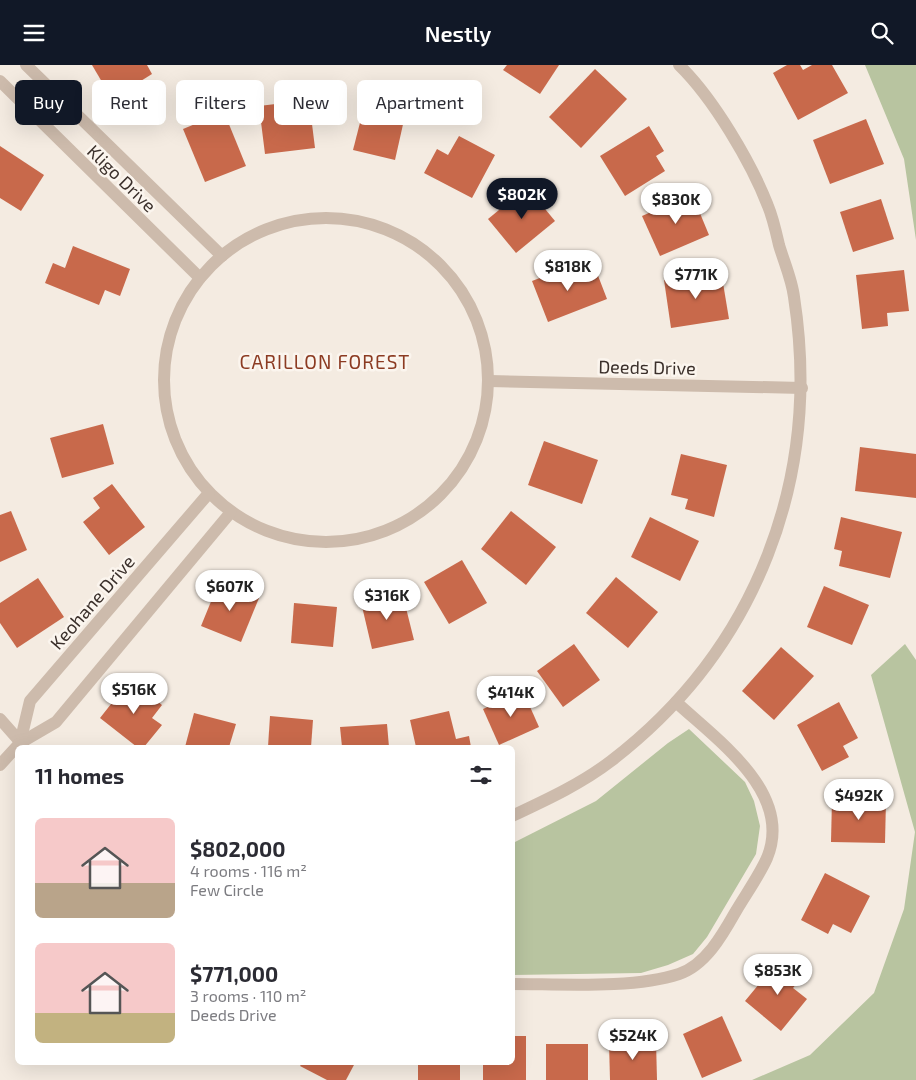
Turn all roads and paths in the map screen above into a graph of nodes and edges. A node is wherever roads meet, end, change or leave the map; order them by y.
1 (26, 65) edge
2 (679, 65) edge
3 (0, 81) edge
4 (222, 256) junction
5 (200, 278) junction
6 (490, 381) junction
7 (802, 389) junction
8 (209, 493) junction
9 (231, 512) junction
10 (676, 702) junction
11 (0, 719) edge
12 (23, 745) edge
13 (15, 752) edge
14 (0, 765) edge
15 (515, 815) edge
16 (515, 984) edge

1 - 4 street, Kligo Drive
2 - 7 street
3 - 5 street, Kligo Drive
4 - 5 street
4 - 6 street
5 - 8 street
6 - 7 street, Deeds Drive
6 - 9 street
7 - 10 street
8 - 9 street
8 - 12 street, Keohane Drive
9 - 12 street, Keohane Drive
10 - 15 street
10 - 16 street
11 - 12 street
13 - 14 street, Keohane Drive

